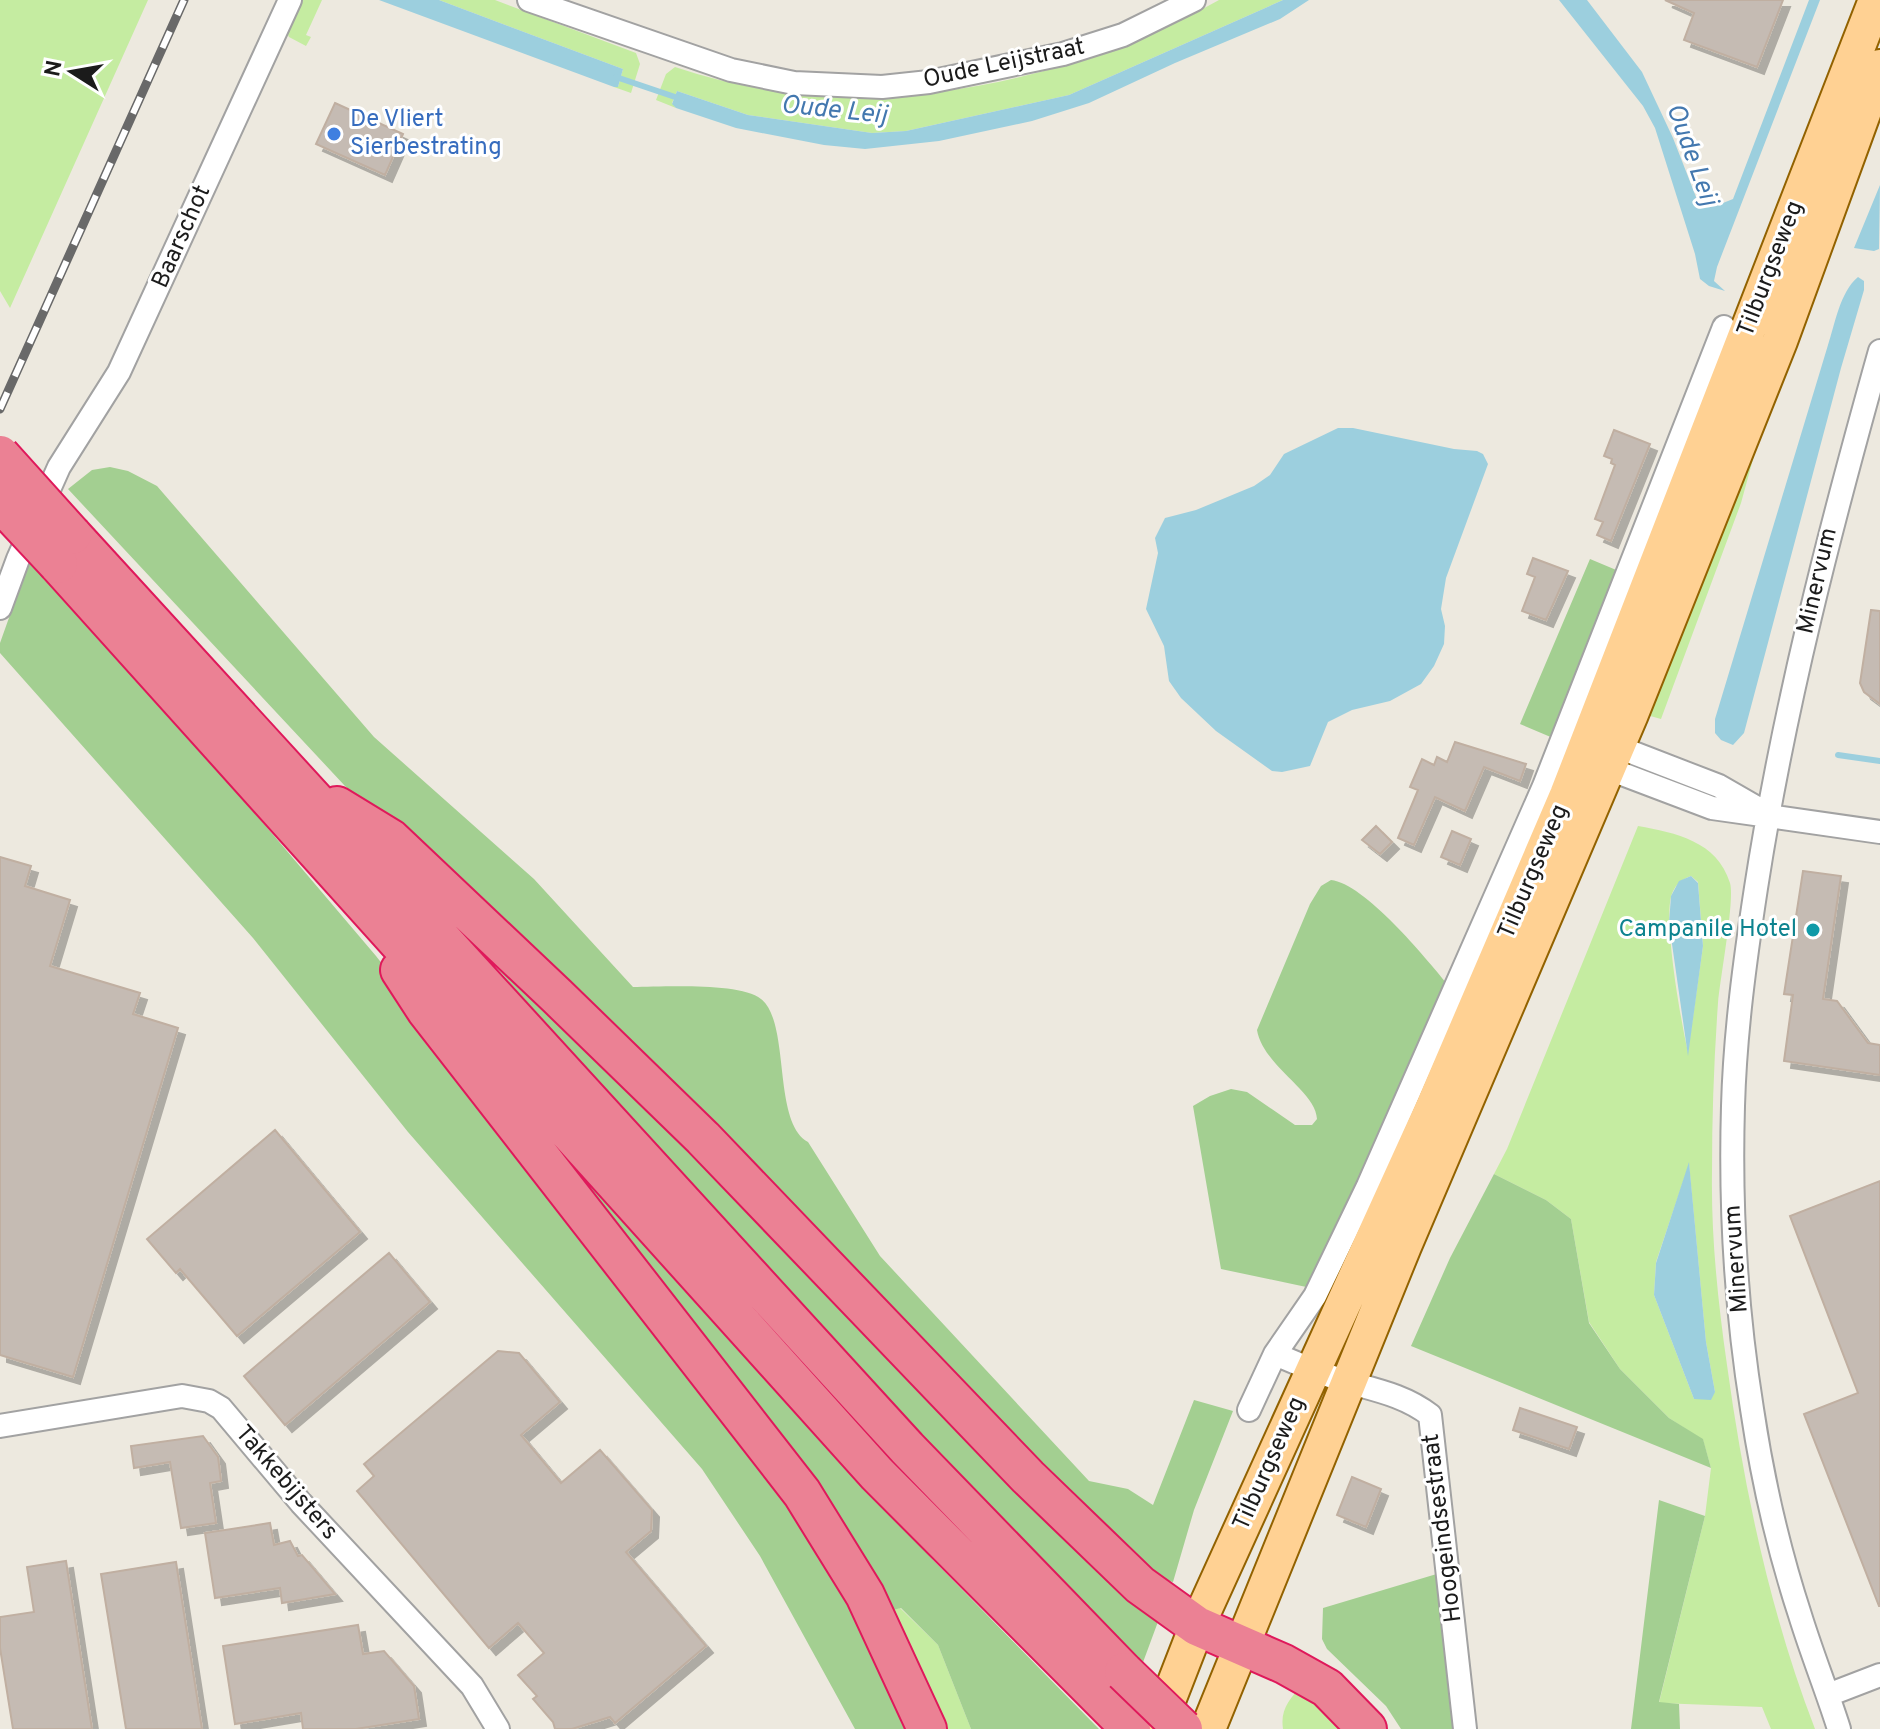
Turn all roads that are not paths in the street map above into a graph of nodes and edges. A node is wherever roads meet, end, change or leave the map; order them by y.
1 (290, 0) edge
2 (529, 0) edge
3 (1194, 0) edge
4 (1876, 0) edge
5 (1880, 67) edge
6 (1724, 327) dead end
7 (1880, 351) edge
8 (0, 455) edge
9 (0, 502) edge
10 (65, 550) junction
11 (0, 608) edge
12 (1604, 754) junction
13 (300, 784) junction
14 (1767, 814) junction
15 (1880, 832) edge
16 (344, 879) junction
17 (1275, 1354) junction
18 (1313, 1370) junction
19 (1348, 1382) junction
20 (1249, 1410) dead end
21 (0, 1426) edge
22 (1197, 1626) junction
23 (1240, 1646) junction
24 (1880, 1675) edge
25 (1828, 1695) junction
26 (1120, 1718) edge
27 (498, 1729) edge
28 (927, 1729) edge
29 (1157, 1729) edge
30 (1183, 1729) edge
31 (1208, 1729) edge
32 (1367, 1729) edge
33 (1465, 1729) edge
34 (1839, 1729) edge

1 - 11 street, Baarschot
2 - 3 street, Oude Leijstraat
4 - 12 main road, Tilburgseweg
5 - 12 main road, Tilburgseweg
6 - 17 street, Tilburgseweg
7 - 14 street, Minervum
8 - 10 highway, bridge
9 - 10 highway, bridge
10 - 13 highway
10 - 16 highway
12 - 14 street
12 - 18 main road, Tilburgseweg
12 - 19 main road, Tilburgseweg
13 - 22 highway
13 - 30 highway, bridge
14 - 15 street
14 - 25 street, Minervum
16 - 26 highway
16 - 28 highway
17 - 18 street
17 - 20 street, Tilburgseweg
18 - 19 street
18 - 22 main road, Tilburgseweg
19 - 23 main road, Tilburgseweg
19 - 33 street, Hoogeindsestraat
21 - 27 street, Takkebijsters
22 - 23 highway
22 - 29 main road, Tilburgseweg
23 - 31 main road, Tilburgseweg
23 - 32 highway
24 - 25 street
25 - 34 street, Minervum

